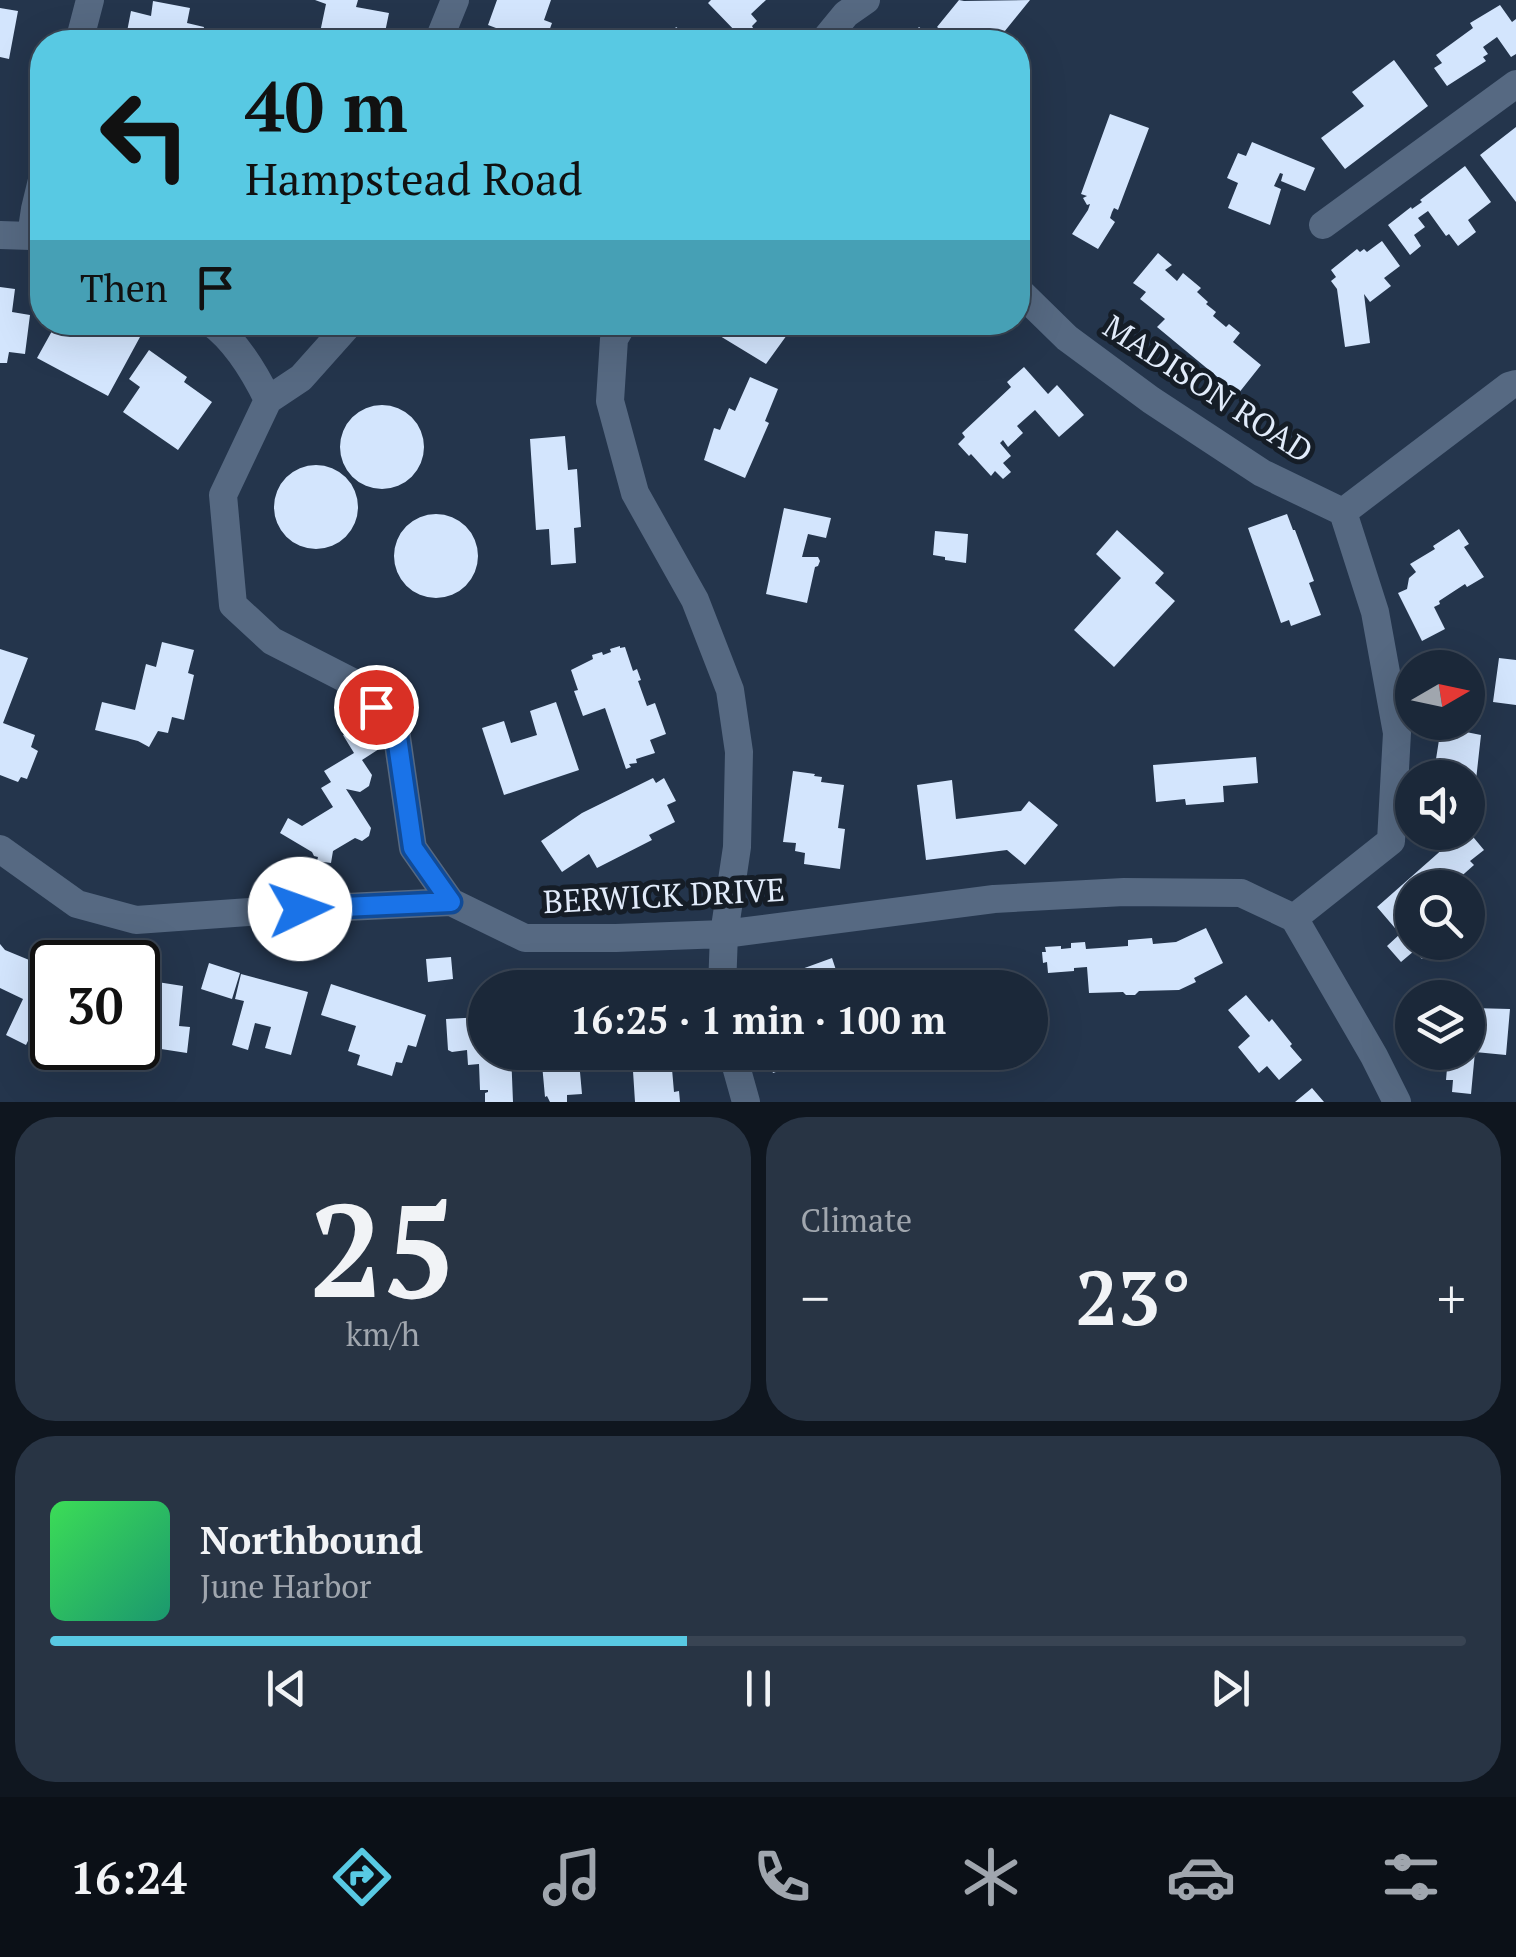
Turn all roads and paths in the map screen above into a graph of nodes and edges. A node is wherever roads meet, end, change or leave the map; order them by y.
1 (90, 0) edge
2 (455, 0) edge
3 (866, 0) edge
4 (82, 30) edge
5 (443, 30) edge
6 (832, 30) edge
7 (1516, 84) edge
8 (1323, 225) dead end
9 (0, 235) edge
10 (30, 237) edge
11 (1030, 302) edge
12 (227, 335) edge
13 (339, 335) edge
14 (616, 335) edge
15 (1516, 384) edge
16 (268, 400) junction
17 (1343, 512) junction
18 (0, 849) edge
19 (451, 902) junction
20 (1294, 918) junction
21 (724, 934) junction
22 (723, 970) edge
23 (737, 1070) edge
24 (746, 1102) edge
25 (1398, 1102) edge

1 - 4 street
2 - 5 street
3 - 6 street
7 - 8 street
9 - 10 street
11 - 17 street, MADISON ROAD
12 - 16 street
13 - 16 street
14 - 21 street
15 - 17 street
16 - 19 street
17 - 20 street
18 - 19 street, BERWICK DRIVE
19 - 21 street, BERWICK DRIVE
20 - 21 street, BERWICK DRIVE
20 - 25 street
21 - 22 street
23 - 24 street

